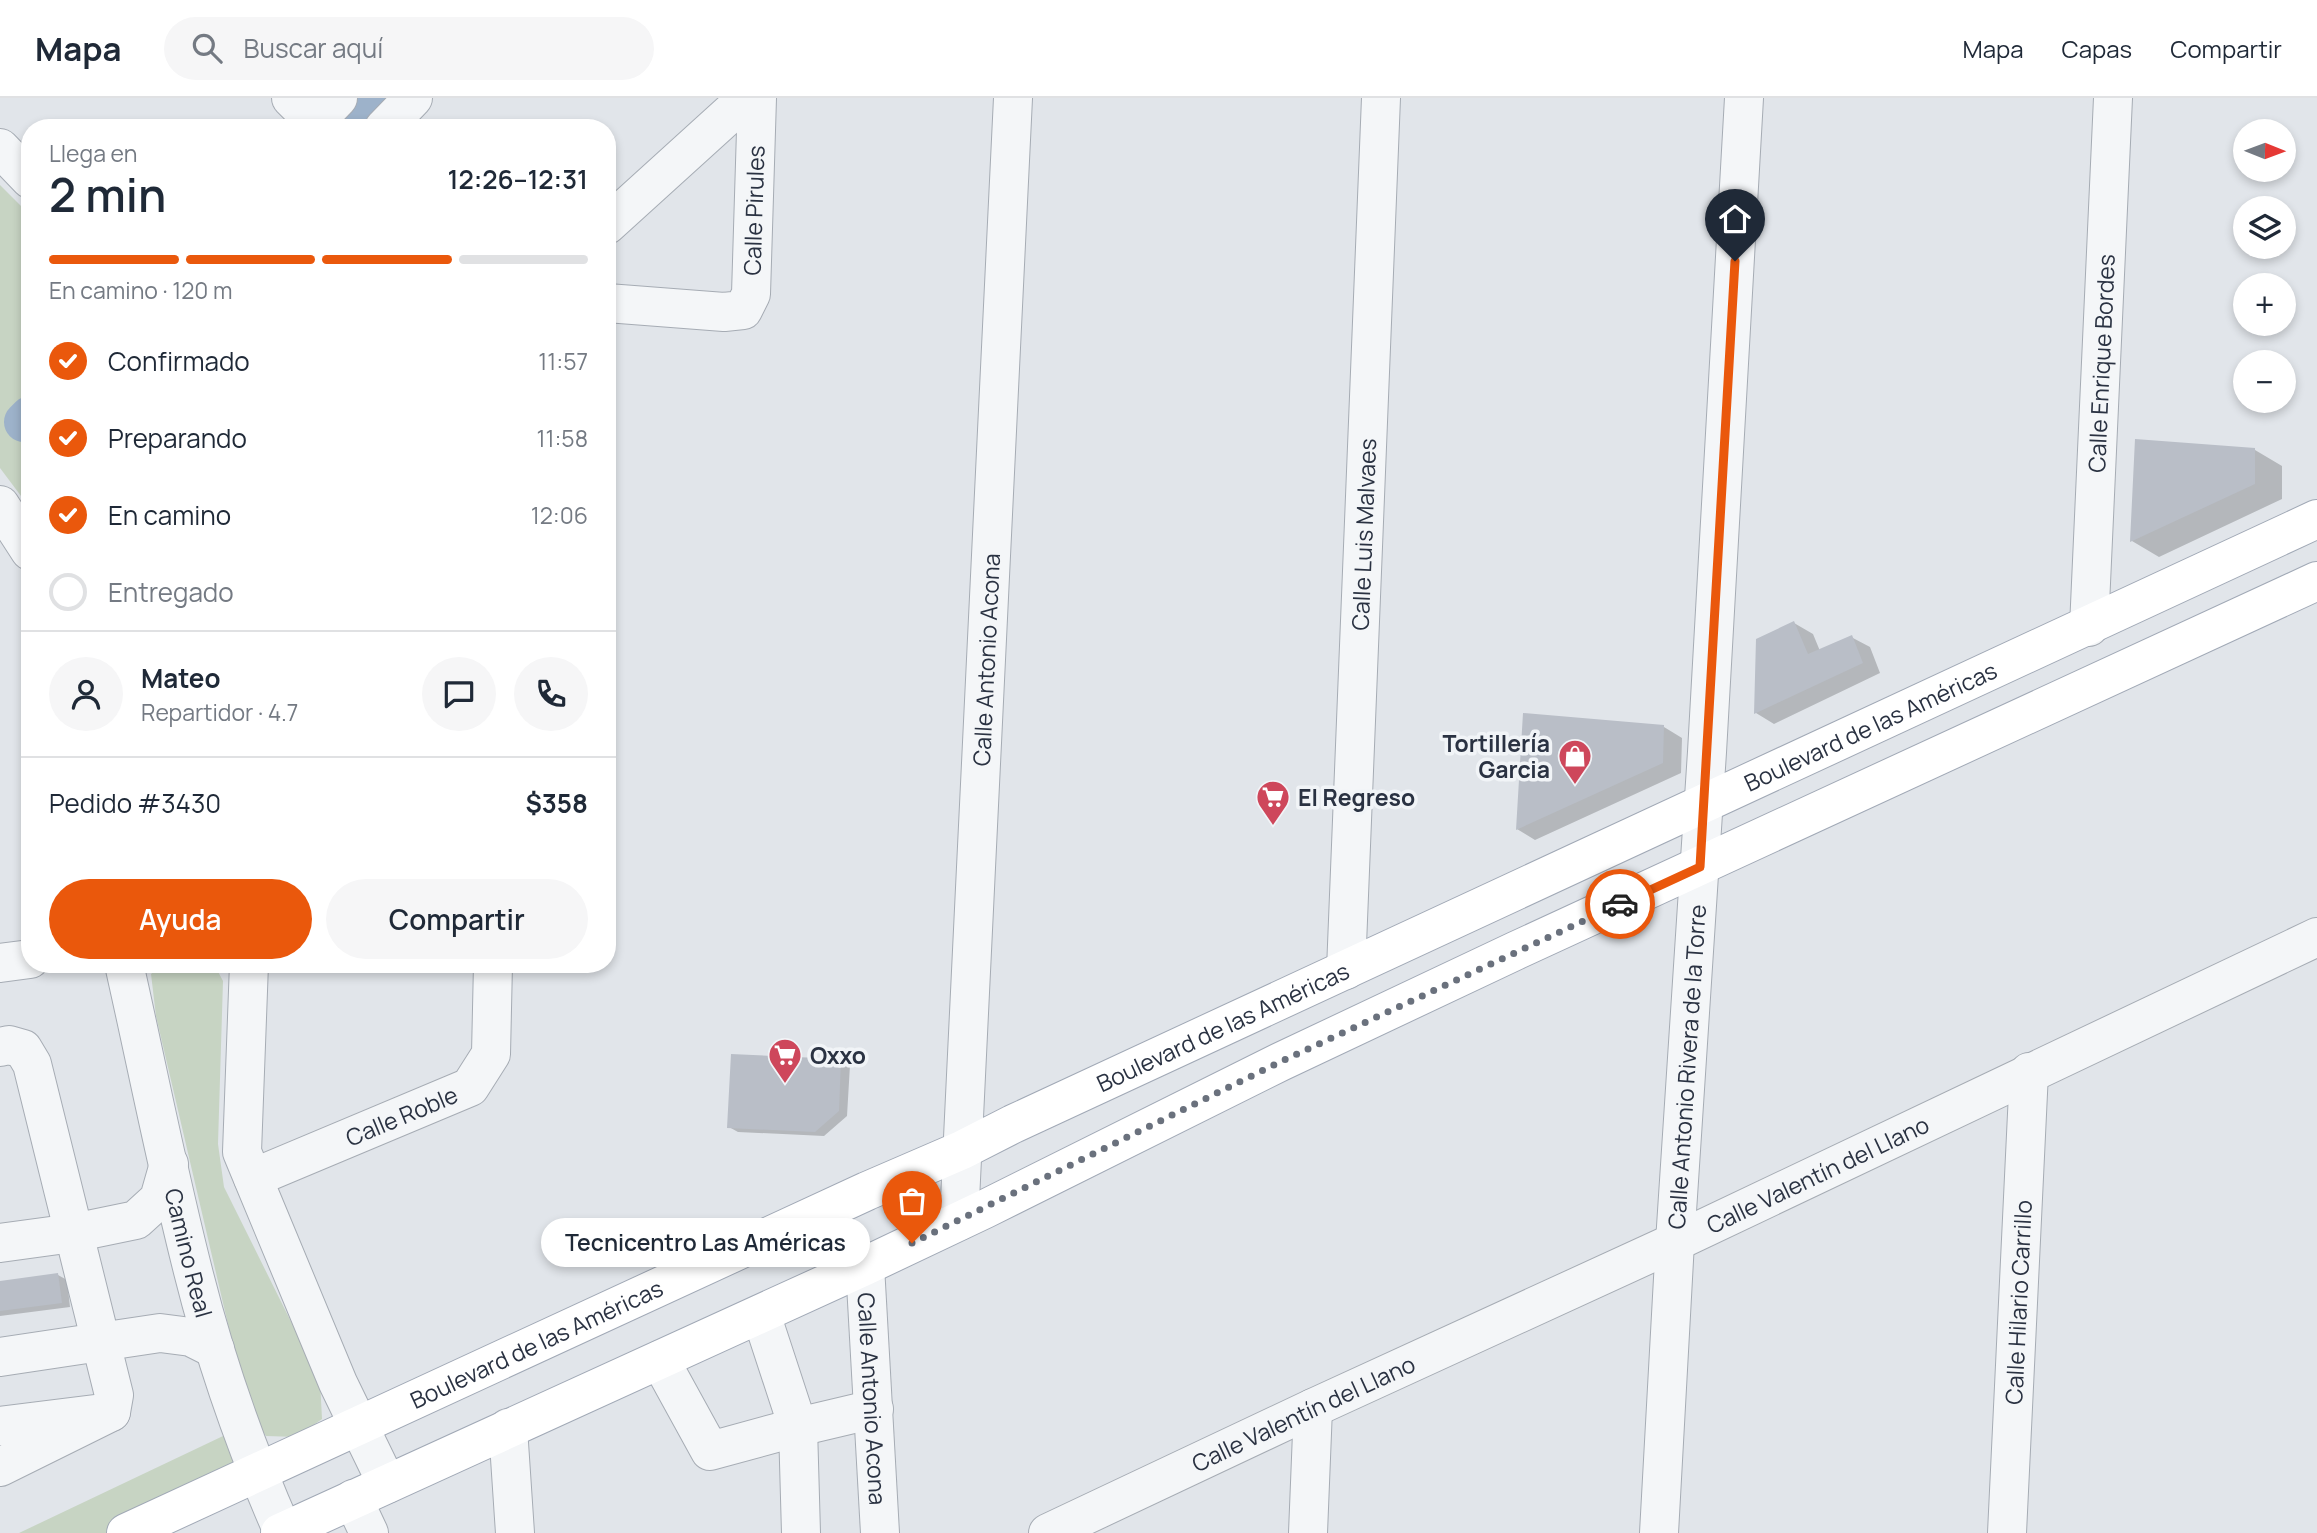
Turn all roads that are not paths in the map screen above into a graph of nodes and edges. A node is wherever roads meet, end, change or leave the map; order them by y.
1 (413, 98) edge
2 (747, 98) edge
3 (757, 98) edge
4 (1013, 98) edge
5 (1381, 98) edge
6 (1744, 98) edge
7 (2113, 98) edge
8 (393, 119) edge
9 (0, 148) edge
10 (21, 170) edge
11 (616, 217) edge
12 (616, 304) edge
13 (0, 505) edge
14 (2317, 519) edge
15 (21, 537) edge
16 (2317, 581) edge
17 (2088, 626) junction
18 (1704, 804) junction
19 (1700, 867) junction
20 (2317, 937) edge
21 (21, 959) edge
22 (0, 962) edge
23 (1346, 970) junction
24 (126, 973) edge
25 (249, 973) edge
26 (493, 973) edge
27 (0, 1047) edge
28 (2029, 1072) junction
29 (962, 1150) junction
30 (169, 1164) junction
31 (253, 1178) junction
32 (960, 1221) junction
33 (73, 1233) junction
34 (1675, 1242) junction
35 (0, 1243) edge
36 (865, 1266) junction
37 (761, 1314) junction
38 (101, 1342) junction
39 (215, 1349) junction
40 (0, 1357) edge
41 (660, 1360) junction
42 (1313, 1408) junction
43 (874, 1409) junction
44 (111, 1412) junction
45 (0, 1426) edge
46 (358, 1427) junction
47 (798, 1427) junction
48 (508, 1428) junction
49 (0, 1467) edge
50 (257, 1473) junction
51 (369, 1505) edge
52 (1093, 1523) edge
53 (281, 1532) edge
54 (126, 1533) edge
55 (514, 1533) edge
56 (801, 1533) edge
57 (880, 1533) edge
58 (1048, 1533) edge
59 (1308, 1533) edge
60 (1659, 1533) edge
61 (2007, 1533) edge

1 - 8 street
2 - 11 street, Calle Pirules
3 - 12 street, Calle Pirules
4 - 29 street, Calle Antonio Acona
5 - 23 street, Calle Luis Malvaes
6 - 18 street, Calle Antonio Rivera de la Torre
7 - 17 street, Calle Enrique Bordes
9 - 10 street
13 - 15 street
14 - 17 main road, Boulevard de las Américas
16 - 19 main road
17 - 18 main road, Boulevard de las Américas
18 - 19 street, Calle Antonio Rivera de la Torre
18 - 23 main road, Boulevard de las Américas
19 - 32 main road
19 - 34 street, Calle Antonio Rivera de la Torre
20 - 28 street, Calle Valentín del Llano
21 - 22 street
23 - 29 main road, Boulevard de las Américas
24 - 30 street, Camino Real
25 - 31 street
26 - 31 street, Calle Roble
27 - 33 street
28 - 34 street, Calle Valentín del Llano
28 - 61 street, Calle Hilario Carrillo
29 - 32 street, Calle Antonio Acona
29 - 46 main road, Boulevard de las Américas
30 - 33 street
30 - 39 street, Camino Real
31 - 46 street
32 - 36 main road
33 - 35 street
33 - 38 street
34 - 42 street, Calle Valentín del Llano
34 - 60 street, Calle Antonio Rivera de la Torre
36 - 37 main road
36 - 43 street, Calle Antonio Acona
37 - 41 main road
37 - 47 street
38 - 39 street
38 - 40 street
38 - 44 street
39 - 50 street, Camino Real
41 - 47 street
41 - 48 main road
42 - 52 street, Calle Valentín del Llano
42 - 59 street
43 - 47 street
43 - 57 street, Calle Antonio Acona
44 - 45 street
44 - 49 street
46 - 50 main road, Boulevard de las Américas
46 - 51 street
47 - 56 street
48 - 51 main road
48 - 55 street
50 - 53 street, Camino Real
50 - 54 main road, Boulevard de las Américas
51 - 53 main road
52 - 58 street, Calle Valentín del Llano

